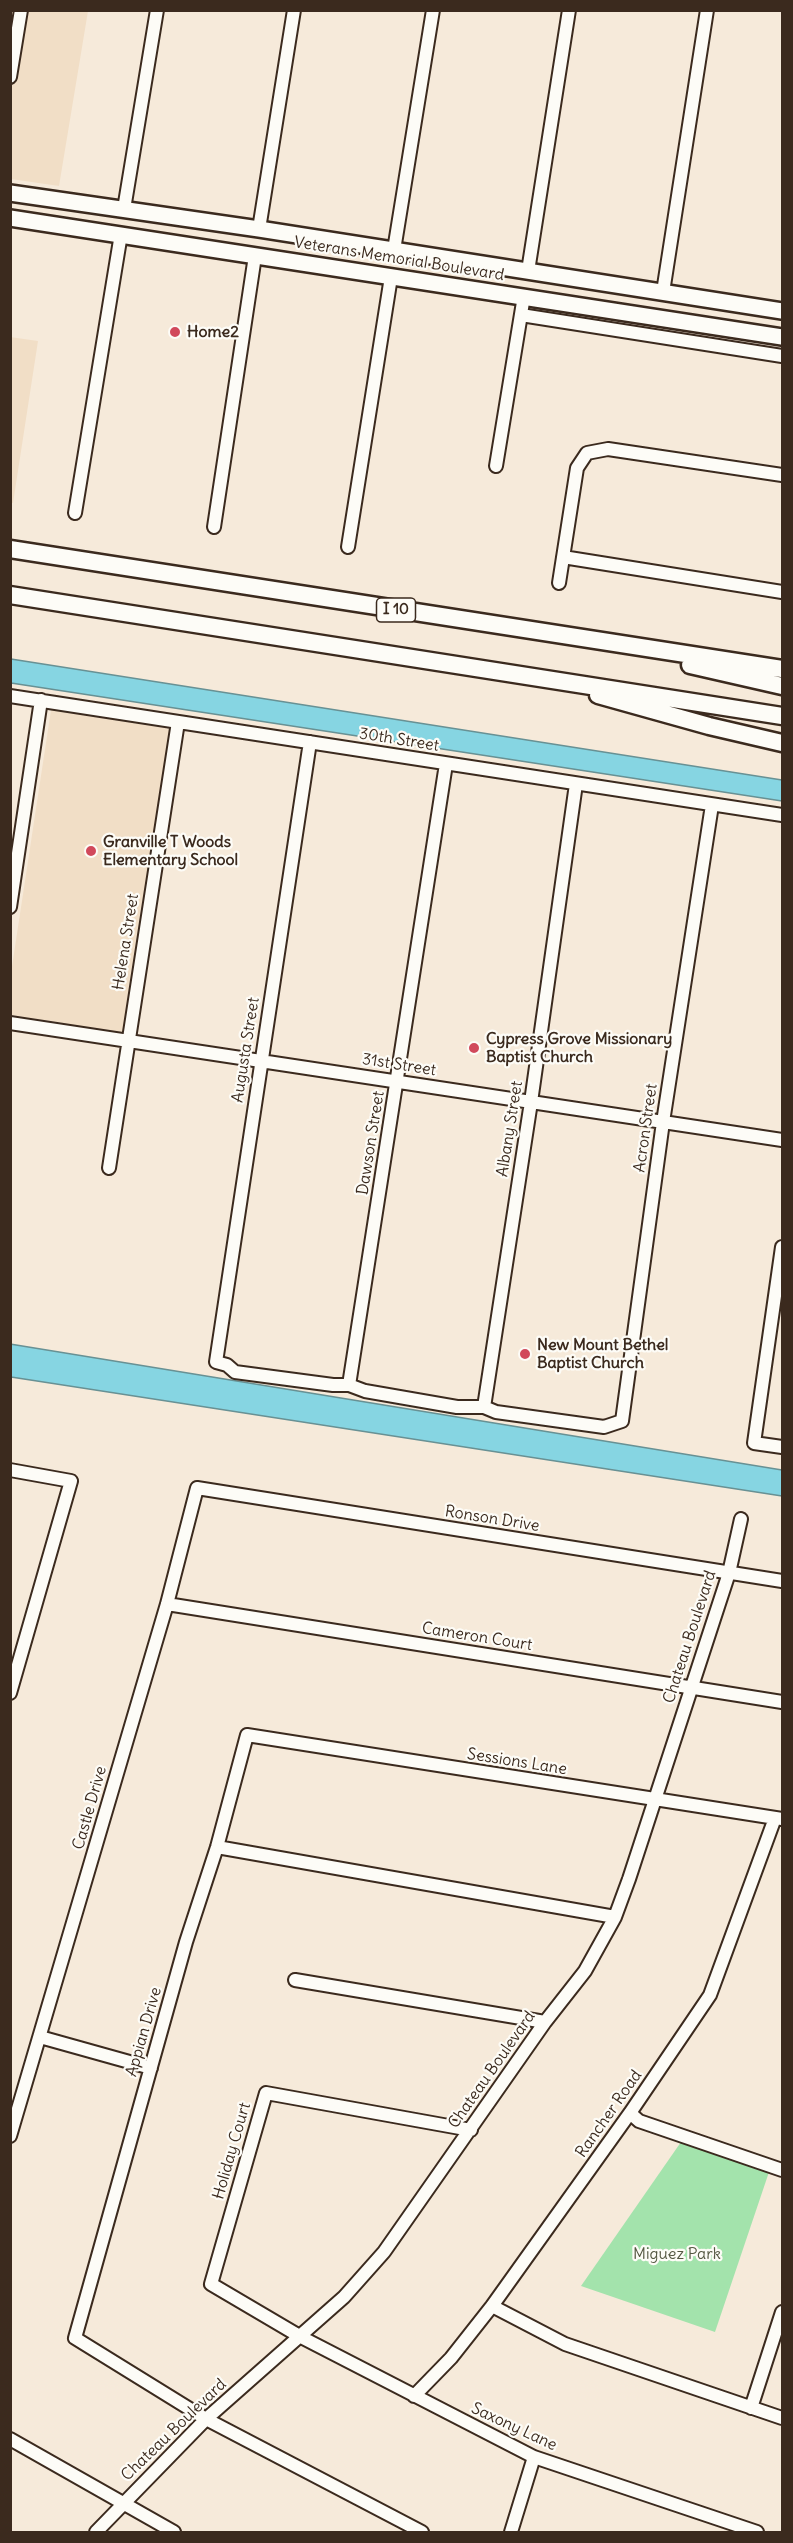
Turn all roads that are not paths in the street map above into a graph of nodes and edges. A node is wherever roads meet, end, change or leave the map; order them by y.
1 (21, 10) edge
2 (157, 10) edge
3 (294, 10) edge
4 (433, 10) edge
5 (569, 10) edge
6 (707, 10) edge
7 (10, 76) edge
8 (10, 193) edge
9 (124, 209) junction
10 (158, 214) junction
11 (10, 218) edge
12 (201, 221) junction
13 (260, 229) junction
14 (121, 234) junction
15 (139, 237) junction
16 (183, 244) junction
17 (394, 250) junction
18 (424, 255) junction
19 (255, 256) junction
20 (320, 266) junction
21 (528, 271) junction
22 (391, 277) junction
23 (643, 289) junction
24 (663, 292) junction
25 (524, 296) junction
26 (542, 299) junction
27 (783, 310) edge
28 (521, 315) junction
29 (779, 336) edge
30 (783, 356) edge
31 (496, 466) dead end
32 (783, 475) edge
33 (75, 513) dead end
34 (214, 527) dead end
35 (348, 547) dead end
36 (10, 549) edge
37 (563, 557) junction
38 (559, 583) dead end
39 (783, 592) edge
40 (10, 595) edge
41 (552, 634) junction
42 (783, 669) edge
43 (519, 674) junction
44 (783, 686) edge
45 (10, 696) edge
46 (41, 700) junction
47 (783, 716) edge
48 (178, 722) junction
49 (310, 742) junction
50 (783, 743) edge
51 (446, 764) junction
52 (576, 784) junction
53 (712, 805) junction
54 (783, 815) edge
55 (10, 907) edge
56 (10, 1023) edge
57 (128, 1040) junction
58 (261, 1061) junction
59 (397, 1081) junction
60 (531, 1102) junction
61 (663, 1122) junction
62 (783, 1140) edge
63 (109, 1168) dead end
64 (783, 1247) edge
65 (350, 1385) junction
66 (484, 1407) junction
67 (783, 1447) edge
68 (10, 1470) edge
69 (197, 1488) joint
70 (741, 1519) dead end
71 (729, 1573) junction
72 (783, 1581) edge
73 (167, 1604) junction
74 (691, 1688) junction
75 (10, 1693) edge
76 (783, 1702) edge
77 (247, 1735) joint
78 (654, 1800) junction
79 (779, 1819) edge
80 (216, 1847) junction
81 (615, 1917) junction
82 (295, 1980) dead end
83 (545, 2022) junction
84 (40, 2037) junction
85 (151, 2068) junction
86 (630, 2113) junction
87 (471, 2130) junction
88 (10, 2136) edge
89 (783, 2170) edge
90 (492, 2306) junction
91 (783, 2312) edge
92 (301, 2337) junction
93 (414, 2396) junction
94 (751, 2408) junction
95 (783, 2418) edge
96 (206, 2419) junction
97 (10, 2439) edge
98 (534, 2457) junction
99 (123, 2503) junction
100 (96, 2532) edge
101 (174, 2532) edge
102 (422, 2532) edge
103 (511, 2532) edge
104 (757, 2532) edge

1 - 7 street
2 - 9 street
3 - 13 street
4 - 17 street
5 - 21 street
6 - 24 street
8 - 9 main road, Veterans Memorial Boulevard
9 - 10 main road, Veterans Memorial Boulevard
10 - 12 main road, Veterans Memorial Boulevard
10 - 15 main road
11 - 14 main road, Veterans Memorial Boulevard
12 - 13 main road, Veterans Memorial Boulevard
12 - 16 main road
13 - 17 main road, Veterans Memorial Boulevard
14 - 15 main road, Veterans Memorial Boulevard
14 - 33 street
15 - 16 main road, Veterans Memorial Boulevard
16 - 19 main road, Veterans Memorial Boulevard
17 - 18 main road, Veterans Memorial Boulevard
18 - 20 main road
18 - 21 main road, Veterans Memorial Boulevard
19 - 20 main road, Veterans Memorial Boulevard
19 - 34 street
20 - 22 main road, Veterans Memorial Boulevard
21 - 23 main road, Veterans Memorial Boulevard
22 - 25 main road, Veterans Memorial Boulevard
22 - 35 street
23 - 24 main road, Veterans Memorial Boulevard
23 - 26 main road
24 - 27 main road, Veterans Memorial Boulevard
25 - 26 main road, Veterans Memorial Boulevard
25 - 28 street
26 - 29 main road, Veterans Memorial Boulevard
28 - 30 street
28 - 31 street
32 - 37 street
36 - 41 highway, I 10
37 - 38 street
37 - 39 street
40 - 43 highway
41 - 42 highway, I 10
41 - 44 highway
43 - 47 highway
43 - 50 highway
45 - 46 street, 30th Street
46 - 48 street, 30th Street
46 - 55 street
48 - 49 street, 30th Street
48 - 57 street, Helena Street
49 - 51 street, 30th Street
49 - 58 street, Augusta Street
51 - 52 street, 30th Street
51 - 59 street, Dawson Street
52 - 53 street, 30th Street
52 - 60 street, Albany Street
53 - 54 street, 30th Street
53 - 61 street, Acron Street
56 - 57 street, 31st Street
57 - 58 street, 31st Street
57 - 63 street, Helena Street
58 - 59 street, 31st Street
58 - 65 street, Augusta Street
59 - 60 street, 31st Street
59 - 65 street, Dawson Street
60 - 61 street, 31st Street
60 - 66 street, Albany Street
61 - 62 street, 31st Street
61 - 66 street, Acron Street
64 - 67 street
65 - 66 street
68 - 75 street
69 - 71 street, Ronson Drive
69 - 73 street, Castle Drive
70 - 71 street, Chateau Boulevard
71 - 72 street, Ronson Drive
71 - 74 street, Chateau Boulevard
73 - 74 street, Cameron Court
73 - 84 street, Castle Drive
74 - 76 street, Cameron Court
74 - 78 street, Chateau Boulevard
77 - 78 street, Sessions Lane
77 - 80 street, Appian Drive
78 - 79 street, Sessions Lane
78 - 81 street, Chateau Boulevard
79 - 86 street, Rancher Road
80 - 81 street
80 - 85 street, Appian Drive
81 - 83 street, Chateau Boulevard
82 - 83 street
83 - 87 street, Chateau Boulevard
84 - 85 street
84 - 88 street, Castle Drive
85 - 96 street, Appian Drive
86 - 89 street
86 - 90 street, Rancher Road
87 - 92 street, Chateau Boulevard
87 - 92 street, Holiday Court
90 - 93 street, Rancher Road
90 - 94 street
91 - 94 street
92 - 93 street, Saxony Lane
92 - 96 street, Chateau Boulevard
93 - 98 street, Saxony Lane
94 - 95 street
96 - 99 street, Chateau Boulevard
96 - 102 street
97 - 99 street
98 - 103 street
98 - 104 street, Saxony Lane
99 - 100 street, Chateau Boulevard
99 - 101 street

